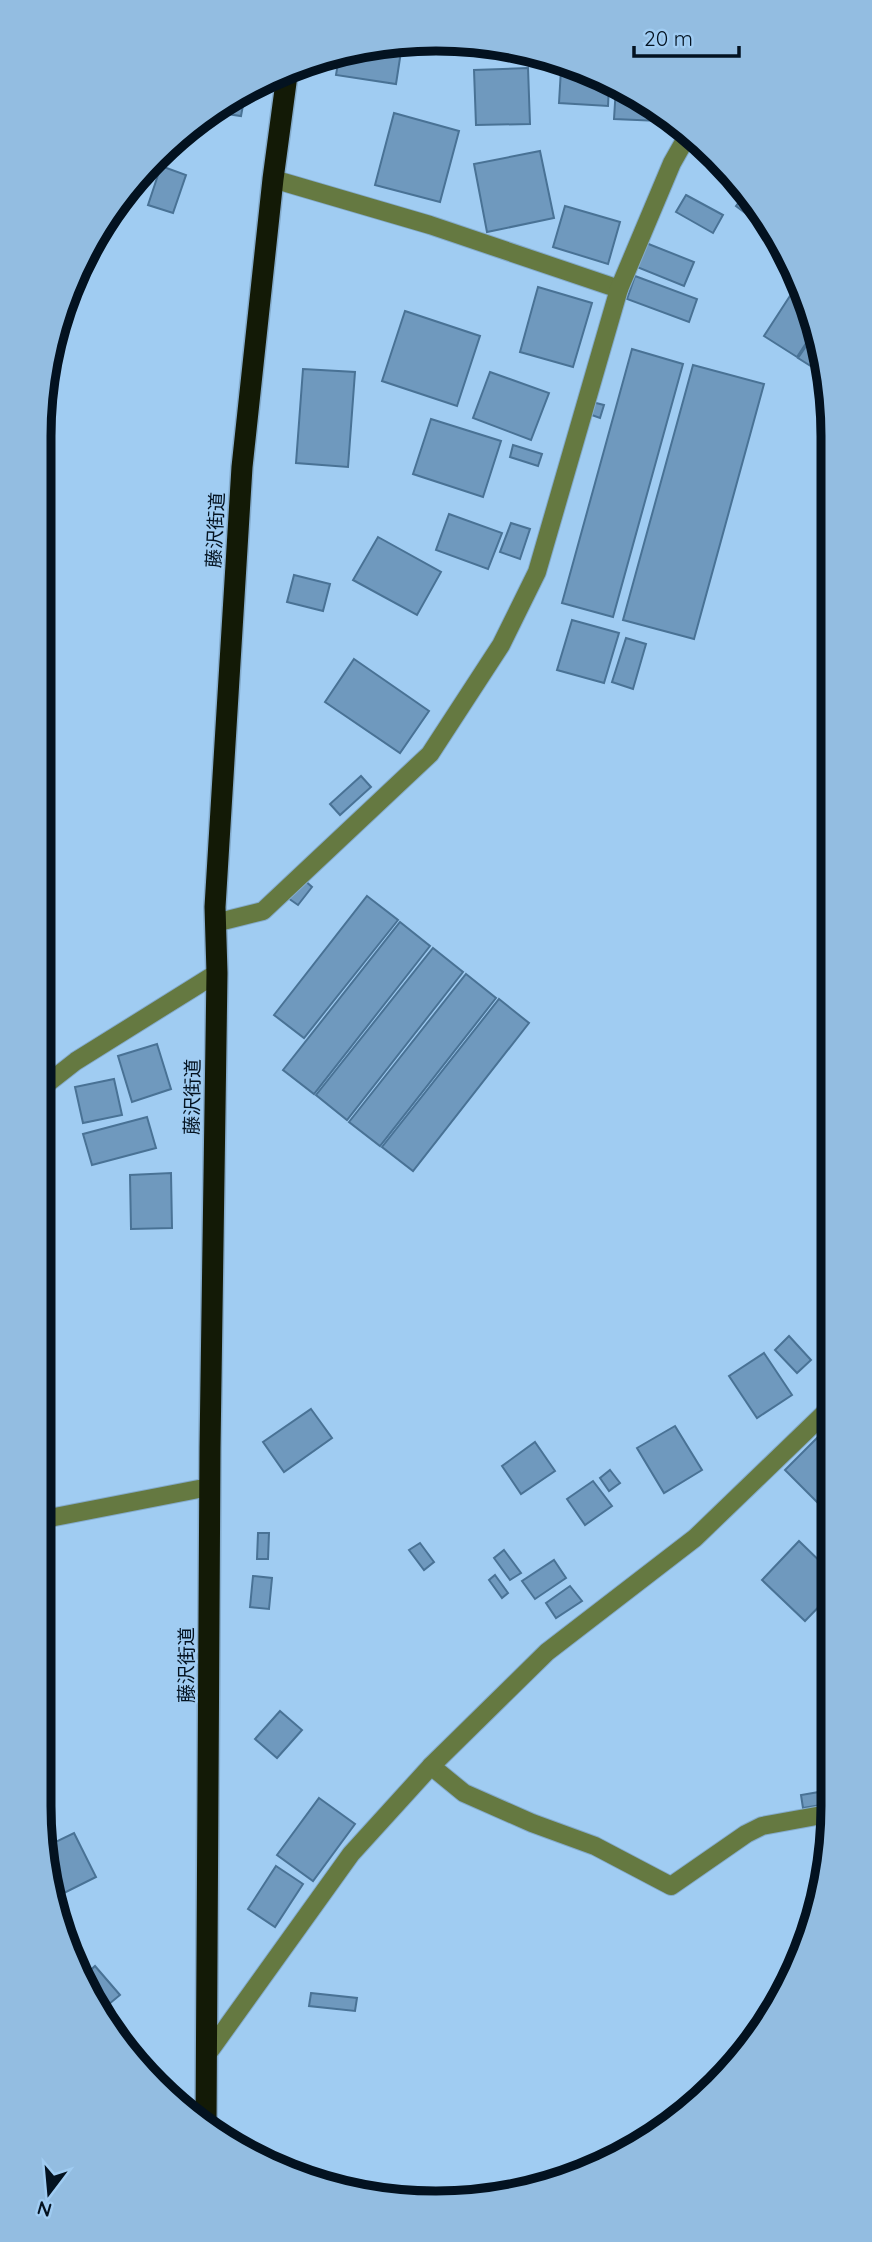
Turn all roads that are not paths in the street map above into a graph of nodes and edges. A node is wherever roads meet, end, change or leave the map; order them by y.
1 (286, 81) edge
2 (685, 141) edge
3 (273, 179) junction
4 (620, 289) junction
5 (215, 923) junction
6 (216, 973) junction
7 (51, 1080) edge
8 (821, 1416) edge
9 (209, 1487) junction
10 (51, 1517) edge
11 (432, 1766) junction
12 (821, 1815) edge
13 (206, 2056) junction
14 (206, 2115) edge

1 - 3 highway, 藤沢街道
2 - 4 street
3 - 4 street
3 - 5 highway, 藤沢街道
4 - 5 street
5 - 6 highway, 藤沢街道
6 - 7 street
6 - 9 highway, 藤沢街道
8 - 11 street
9 - 10 street
9 - 13 highway, 藤沢街道
11 - 12 street
11 - 13 street
13 - 14 highway, 藤沢街道

